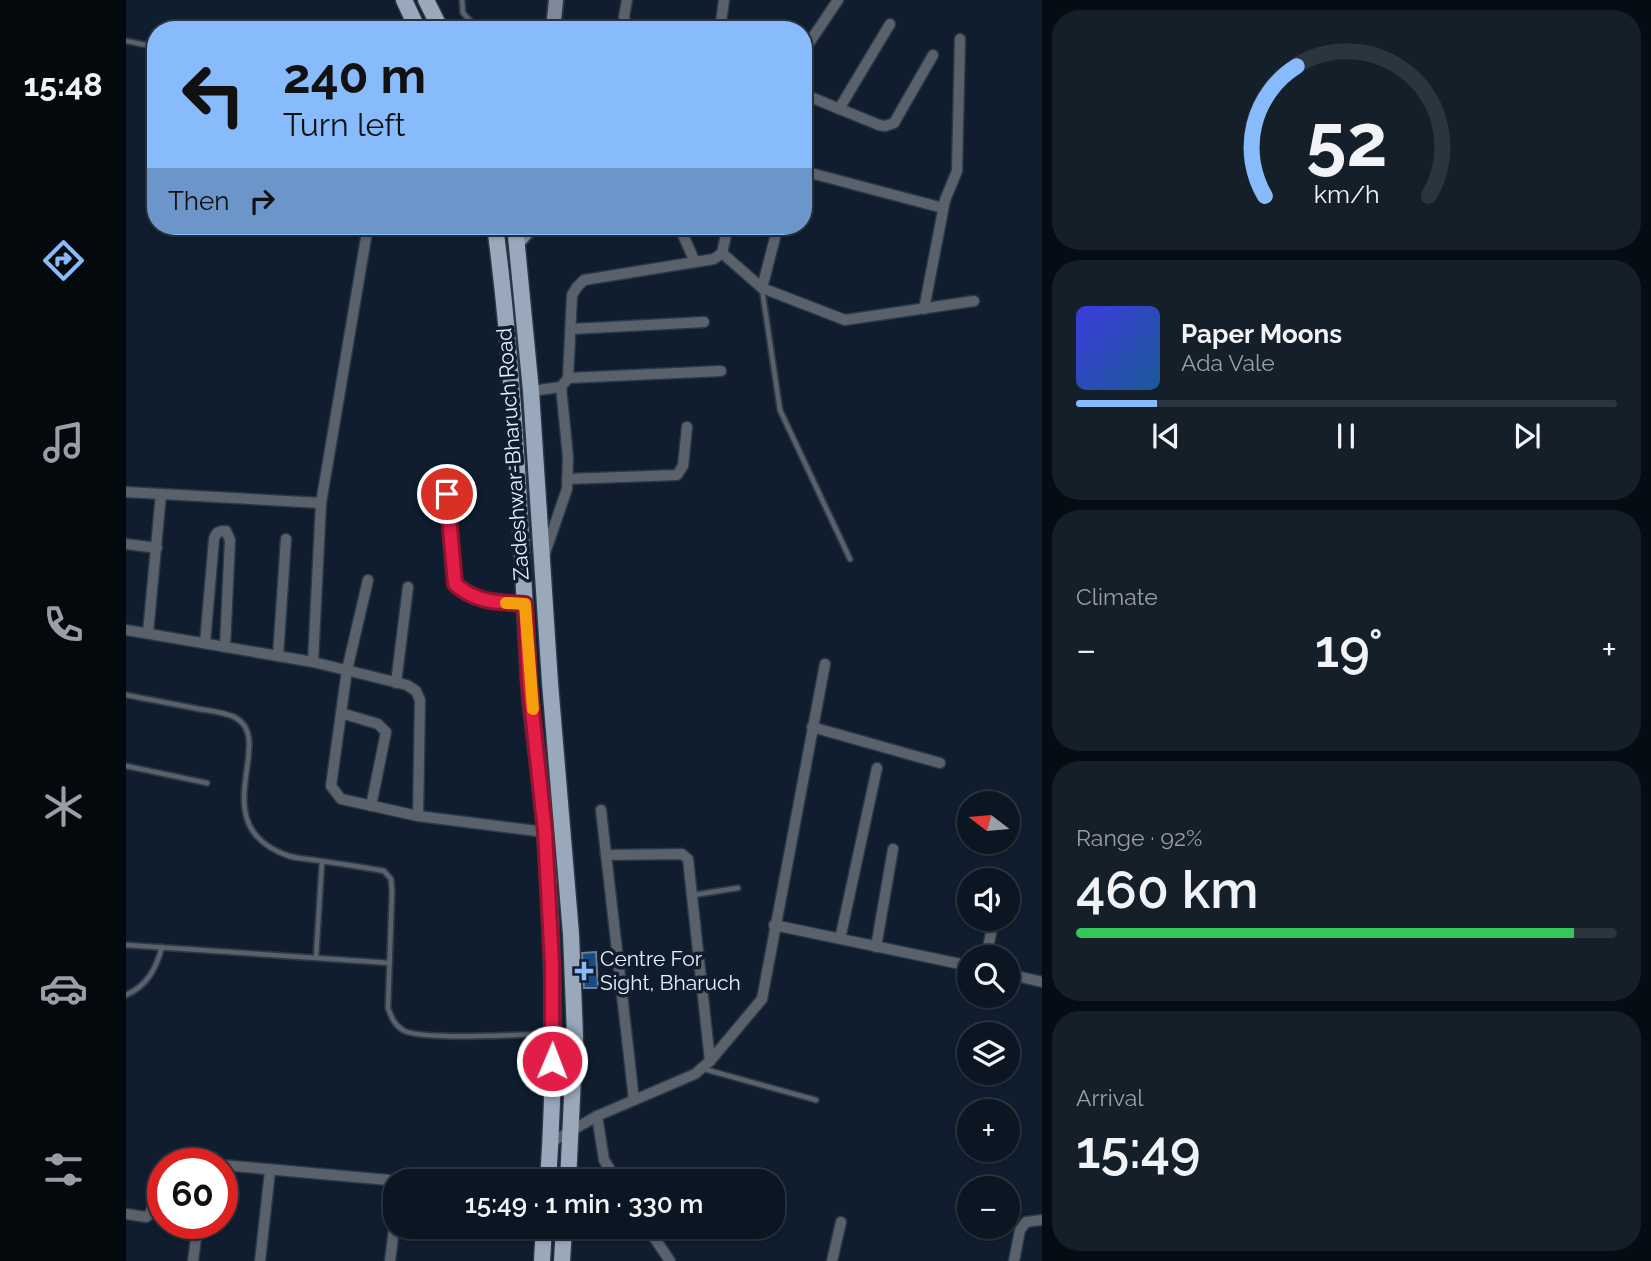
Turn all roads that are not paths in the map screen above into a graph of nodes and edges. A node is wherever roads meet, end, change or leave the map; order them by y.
1 (404, 0) edge
2 (426, 0) edge
3 (462, 0) edge
4 (556, 0) edge
5 (627, 0) edge
6 (724, 0) edge
7 (838, 0) edge
8 (414, 21) edge
9 (436, 21) edge
10 (471, 21) edge
11 (554, 21) edge
12 (625, 21) edge
13 (721, 21) edge
14 (890, 24) dead end
15 (812, 39) edge
16 (960, 39) dead end
17 (126, 41) edge
18 (147, 45) edge
19 (933, 55) dead end
20 (812, 98) edge
21 (839, 109) junction
22 (812, 173) edge
23 (943, 208) junction
24 (366, 235) edge
25 (496, 235) edge
26 (516, 235) edge
27 (683, 235) edge
28 (726, 235) edge
29 (776, 235) edge
30 (722, 253) junction
31 (695, 262) junction
32 (762, 288) junction
33 (974, 301) dead end
34 (924, 309) junction
35 (704, 322) dead end
36 (572, 329) junction
37 (721, 370) dead end
38 (568, 378) junction
39 (561, 387) junction
40 (530, 391) junction
41 (687, 427) dead end
42 (567, 479) junction
43 (126, 492) edge
44 (161, 494) junction
45 (447, 494) dead end
46 (321, 503) junction
47 (286, 539) dead end
48 (126, 544) edge
49 (157, 548) junction
50 (543, 556) junction
51 (850, 559) dead end
52 (368, 580) dead end
53 (408, 587) dead end
54 (525, 604) junction
55 (126, 631) edge
56 (148, 633) junction
57 (205, 643) junction
58 (225, 647) junction
59 (278, 656) junction
60 (313, 662) junction
61 (825, 664) dead end
62 (347, 670) junction
63 (396, 683) junction
64 (126, 695) edge
65 (341, 713) junction
66 (813, 727) junction
67 (940, 763) dead end
68 (126, 766) edge
69 (877, 768) dead end
70 (207, 783) dead end
71 (371, 806) junction
72 (601, 810) dead end
73 (418, 816) junction
74 (545, 832) junction
75 (893, 849) dead end
76 (606, 855) junction
77 (322, 861) junction
78 (738, 888) dead end
79 (692, 895) junction
80 (775, 925) junction
81 (840, 939) junction
82 (126, 945) edge
83 (162, 947) junction
84 (876, 947) junction
85 (316, 957) junction
86 (390, 963) junction
87 (957, 963) edge
88 (1020, 977) edge
89 (1042, 982) edge
90 (126, 995) edge
91 (553, 1034) junction
92 (706, 1065) junction
93 (634, 1100) junction
94 (816, 1100) dead end
95 (597, 1116) junction
96 (572, 1130) junction
97 (551, 1143) junction
98 (238, 1168) edge
99 (549, 1169) edge
100 (569, 1169) edge
101 (610, 1169) edge
102 (270, 1171) junction
103 (383, 1180) edge
104 (126, 1214) edge
105 (147, 1216) edge
106 (1042, 1220) edge
107 (841, 1222) dead end
108 (196, 1239) edge
109 (393, 1239) edge
110 (543, 1239) edge
111 (563, 1239) edge
112 (655, 1239) edge
113 (193, 1261) edge
114 (260, 1261) edge
115 (390, 1261) edge
116 (542, 1261) edge
117 (562, 1261) edge
118 (670, 1261) edge
119 (832, 1261) edge
120 (1014, 1261) edge

1 - 8 main road
2 - 9 main road
3 - 10 lane
4 - 11 street
5 - 12 street
6 - 13 street
7 - 15 street
14 - 21 street
16 - 23 street
17 - 18 lane
19 - 21 street
20 - 21 street
22 - 23 street
23 - 34 street
24 - 46 street
25 - 54 main road, Zadeshwar-Bharuch Road
26 - 40 main road, Zadeshwar-Bharuch Road
27 - 31 street
28 - 30 street
29 - 32 street
30 - 31 street
30 - 32 street
31 - 36 street
32 - 34 street
32 - 51 lane
33 - 34 street
35 - 36 street
36 - 38 street
37 - 38 street
38 - 39 street
39 - 40 street
39 - 42 street
40 - 50 main road, Zadeshwar-Bharuch Road
41 - 42 street
42 - 50 street
43 - 44 street
44 - 46 street
44 - 49 street
45 - 54 lane
46 - 60 street
47 - 59 street
48 - 49 street
49 - 56 street
50 - 96 main road, Zadeshwar-Bharuch Road
52 - 62 street
53 - 63 street
54 - 74 main road, Zadeshwar-Bharuch Road
55 - 56 street
56 - 57 street
57 - 58 street
57 - 58 street
58 - 59 street
59 - 60 street
60 - 62 street
61 - 66 street
62 - 63 street
62 - 65 street
63 - 73 street
64 - 77 lane
65 - 71 street
65 - 71 street
66 - 67 street
66 - 80 street
68 - 70 lane
69 - 81 street
71 - 73 street
72 - 76 street
73 - 74 street
74 - 91 main road, Zadeshwar-Bharuch Road
75 - 84 street
76 - 79 street
76 - 93 street
77 - 85 lane
77 - 86 lane
78 - 79 lane
79 - 92 street
80 - 81 street
80 - 92 street
81 - 84 street
82 - 83 lane
83 - 85 lane
83 - 90 lane
84 - 87 street
85 - 86 lane
86 - 91 lane
88 - 89 street
91 - 97 main road, Zadeshwar-Bharuch Road
92 - 93 street
92 - 94 lane
93 - 95 street
95 - 96 street
95 - 101 street
96 - 97 street
96 - 100 main road, Zadeshwar-Bharuch Road
97 - 99 main road, Zadeshwar-Bharuch Road
98 - 102 street
102 - 103 street
102 - 114 street
104 - 105 street
106 - 120 street
107 - 119 street
108 - 113 street
109 - 115 street
110 - 116 main road
111 - 117 main road
112 - 118 street

